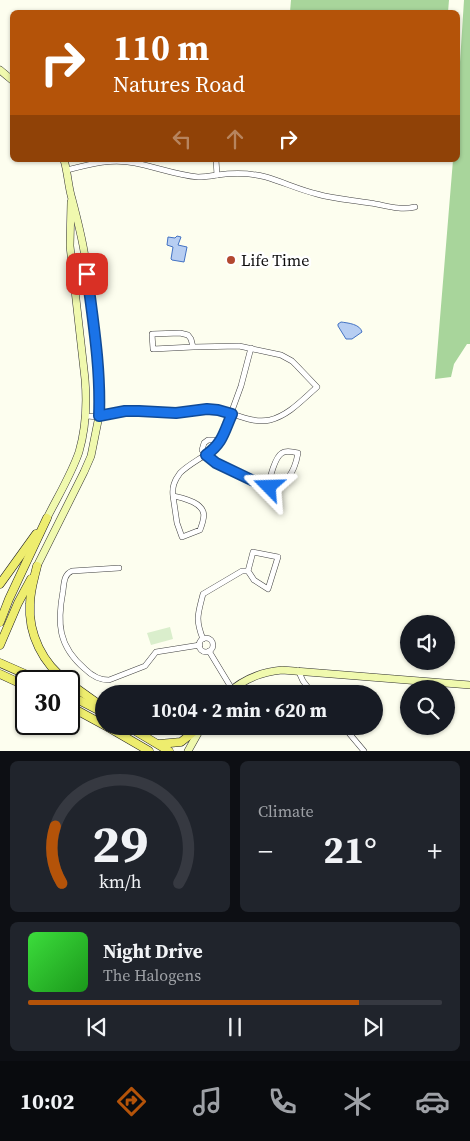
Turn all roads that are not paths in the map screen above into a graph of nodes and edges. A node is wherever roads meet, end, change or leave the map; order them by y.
1 (0, 70) edge
2 (10, 78) edge
3 (65, 162) edge
4 (107, 162) edge
5 (126, 162) edge
6 (216, 162) edge
7 (67, 170) junction
8 (217, 175) junction
9 (71, 197) junction
10 (415, 207) dead end
11 (193, 347) junction
12 (251, 348) junction
13 (232, 414) junction
14 (85, 416) junction
15 (99, 416) junction
16 (214, 440) dead end
17 (206, 455) junction
18 (269, 487) junction
19 (173, 496) junction
20 (47, 518) junction
21 (37, 566) junction
22 (119, 568) dead end
23 (248, 571) junction
24 (0, 584) edge
25 (0, 622) edge
26 (203, 639) junction
27 (200, 644) junction
28 (0, 645) edge
29 (209, 651) junction
30 (1, 663) edge
31 (17, 670) edge
32 (54, 670) edge
33 (298, 670) junction
34 (0, 674) edge
35 (15, 681) edge
36 (470, 684) edge
37 (226, 685) edge
38 (239, 685) edge
39 (306, 685) edge
40 (80, 691) edge
41 (80, 701) edge
42 (95, 702) edge
43 (95, 708) edge
44 (80, 712) edge
45 (95, 720) edge
46 (121, 735) edge
47 (142, 735) edge
48 (189, 735) edge
49 (196, 735) edge
50 (351, 735) edge
51 (158, 744) junction
52 (149, 751) edge
53 (169, 751) edge
54 (188, 751) edge
55 (364, 751) edge

1 - 2 street
3 - 7 street
4 - 7 street
5 - 8 street
6 - 8 street
7 - 9 street
8 - 10 street
9 - 14 street
9 - 15 street
11 - 11 street
11 - 12 street
12 - 13 street
12 - 13 street
13 - 15 street
13 - 17 street
14 - 15 street
14 - 20 street
15 - 21 street
16 - 17 street
17 - 18 street
17 - 19 street
18 - 18 street
19 - 19 street
20 - 24 main road
20 - 25 main road
21 - 28 main road
21 - 32 main road
22 - 27 street
23 - 23 street
23 - 26 street
26 - 27 street
26 - 29 street
27 - 29 street
29 - 37 street
30 - 31 main road
33 - 36 street
33 - 38 street
33 - 39 street
34 - 35 main road
40 - 42 main road
41 - 43 main road
44 - 45 main road
46 - 52 main road
47 - 51 main road
48 - 51 main road
49 - 54 street
50 - 55 street
51 - 53 main road

